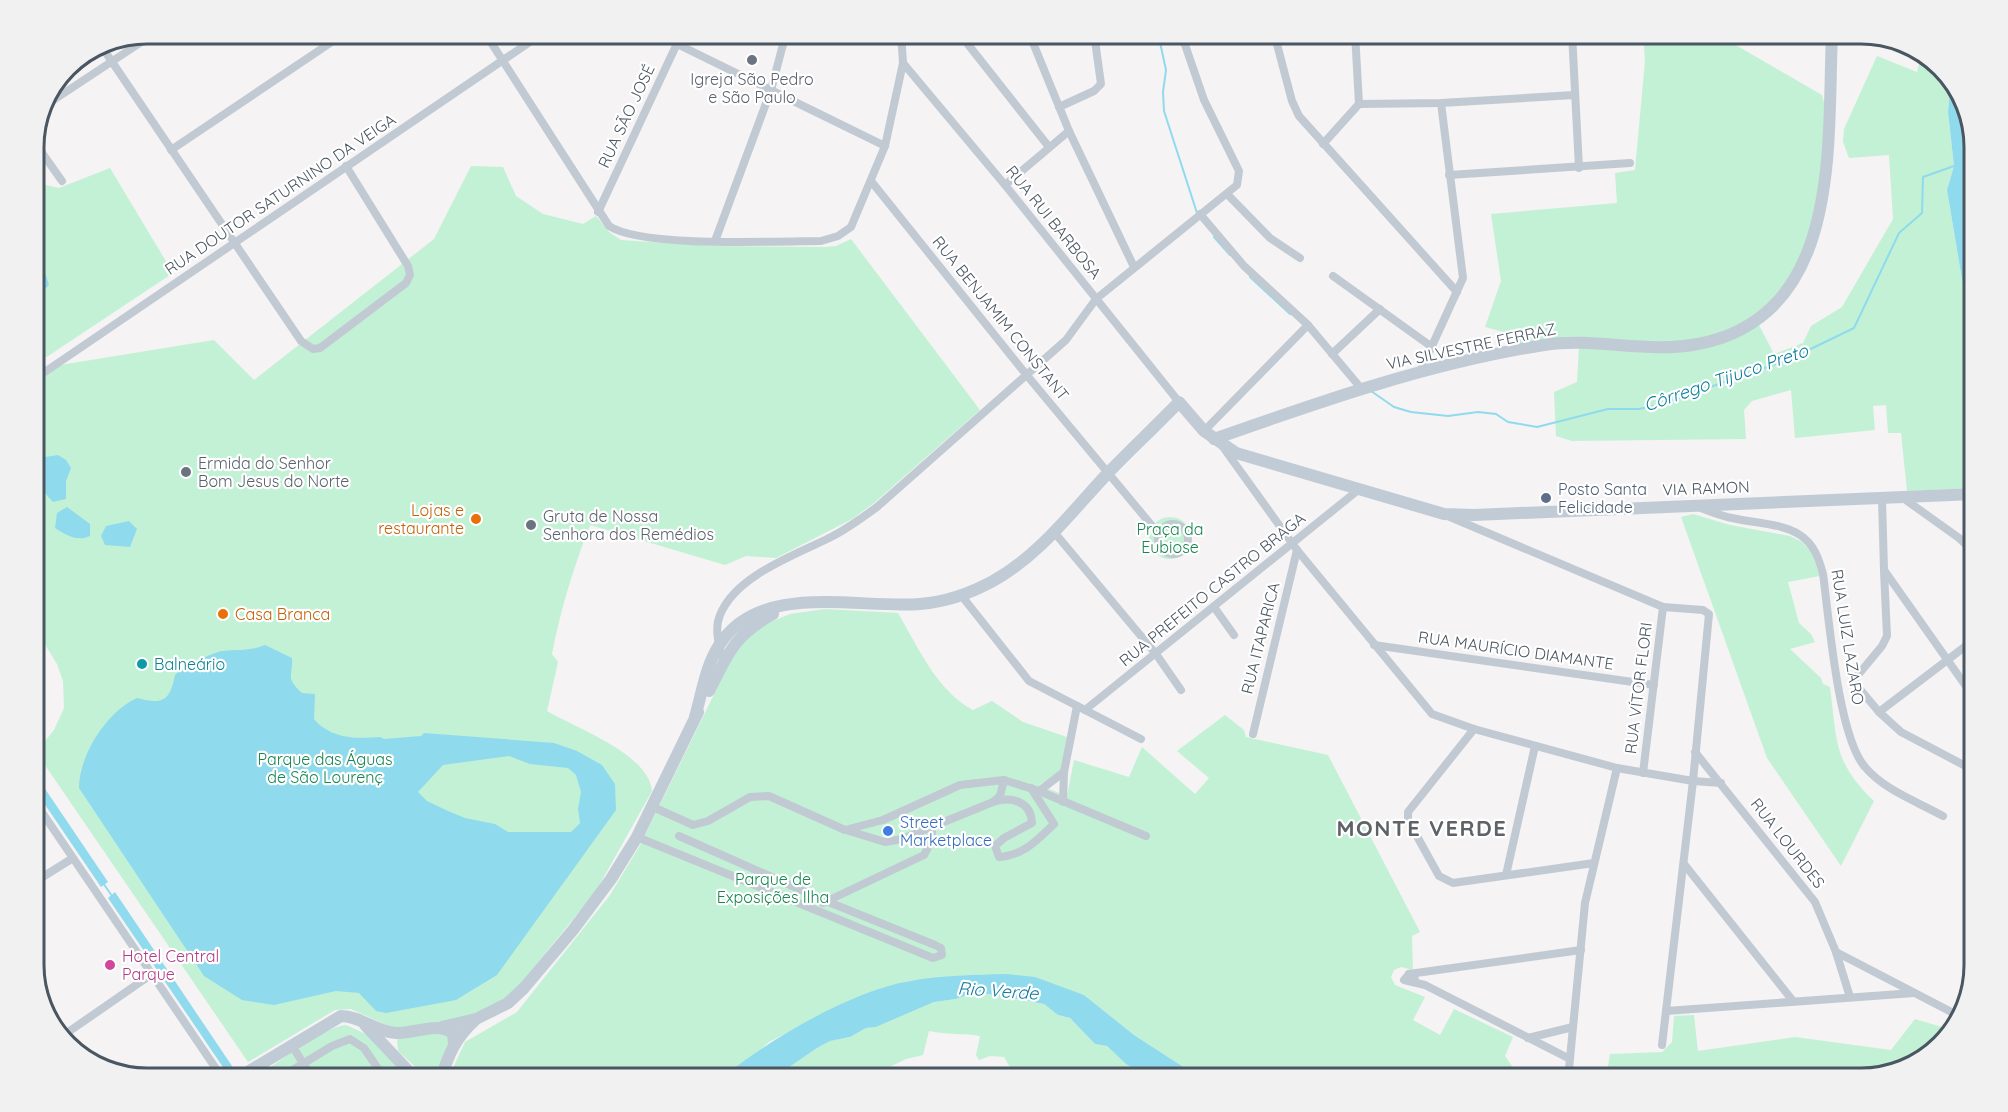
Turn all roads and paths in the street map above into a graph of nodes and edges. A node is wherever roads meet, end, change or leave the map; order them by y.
1 (138, 44) edge
2 (329, 44) edge
3 (492, 44) edge
4 (527, 44) edge
5 (677, 44) joint
6 (783, 44) edge
7 (902, 44) edge
8 (968, 44) edge
9 (1033, 44) edge
10 (1096, 44) edge
11 (1185, 44) edge
12 (1277, 44) edge
13 (1356, 44) edge
14 (1572, 44) edge
15 (1831, 44) edge
16 (105, 52) edge
17 (503, 61) junction
18 (111, 62) junction
19 (903, 63) junction
20 (771, 90) junction
21 (1574, 95) junction
22 (55, 100) edge
23 (1441, 103) junction
24 (1359, 104) junction
25 (1059, 107) junction
26 (1069, 131) junction
27 (1323, 144) junction
28 (885, 146) junction
29 (1049, 147) junction
30 (171, 150) junction
31 (44, 156) edge
32 (1630, 163) dead end
33 (346, 166) junction
34 (1579, 168) junction
35 (1449, 175) junction
36 (62, 181) dead end
37 (871, 181) junction
38 (1005, 185) junction
39 (1227, 194) junction
40 (598, 212) junction
41 (1200, 214) junction
42 (715, 241) junction
43 (235, 243) junction
44 (1300, 258) dead end
45 (1134, 267) junction
46 (1333, 276) dead end
47 (1457, 292) junction
48 (1096, 299) junction
49 (1380, 309) junction
50 (1308, 326) junction
51 (1432, 347) junction
52 (1332, 354) junction
53 (1421, 370) junction
54 (44, 373) edge
55 (1025, 374) junction
56 (1360, 387) junction
57 (1179, 402) junction
58 (1214, 439) junction
59 (1107, 473) junction
60 (1357, 491) junction
61 (1964, 495) edge
62 (1882, 498) junction
63 (1903, 498) junction
64 (1692, 505) junction
65 (1444, 514) junction
66 (1054, 532) junction
67 (1158, 533) dead end
68 (1964, 543) edge
69 (1295, 546) junction
70 (1884, 570) junction
71 (961, 595) junction
72 (805, 604) junction
73 (1214, 607) junction
74 (1663, 607) junction
75 (1234, 635) dead end
76 (719, 644) junction
77 (1374, 645) junction
78 (1964, 646) edge
79 (1156, 654) junction
80 (1947, 658) junction
81 (723, 660) junction
82 (1837, 678) junction
83 (1853, 681) junction
84 (1964, 683) edge
85 (1654, 685) junction
86 (1181, 690) dead end
87 (1081, 708) junction
88 (1879, 712) junction
89 (696, 717) junction
90 (1474, 729) junction
91 (1252, 734) dead end
92 (1141, 739) dead end
93 (1535, 746) junction
94 (1695, 752) junction
95 (1964, 765) edge
96 (1617, 768) junction
97 (1064, 772) junction
98 (1643, 773) junction
99 (1004, 780) junction
100 (1693, 781) junction
101 (1721, 783) junction
102 (1035, 790) junction
103 (993, 802) junction
104 (1063, 802) junction
105 (653, 807) junction
106 (44, 815) edge
107 (1943, 816) dead end
108 (932, 826) junction
109 (845, 830) junction
110 (679, 836) dead end
111 (1146, 836) dead end
112 (637, 837) junction
113 (74, 858) junction
114 (1594, 863) junction
115 (1684, 864) junction
116 (1506, 875) junction
117 (44, 876) edge
118 (826, 901) junction
119 (815, 909) junction
120 (1581, 950) junction
121 (1836, 952) junction
122 (152, 974) junction
123 (1914, 993) junction
124 (1850, 997) junction
125 (1793, 1001) junction
126 (1666, 1011) junction
127 (1953, 1013) edge
128 (476, 1019) junction
129 (363, 1022) junction
130 (442, 1027) junction
131 (1573, 1028) junction
132 (68, 1032) edge
133 (397, 1033) junction
134 (1527, 1038) junction
135 (291, 1044) junction
136 (454, 1045) junction
137 (1662, 1046) dead end
138 (392, 1053) junction
139 (1570, 1059) junction
140 (302, 1064) junction
141 (216, 1068) edge
142 (253, 1068) edge
143 (296, 1068) edge
144 (305, 1068) edge
145 (378, 1068) edge
146 (406, 1068) edge
147 (444, 1068) edge
148 (1569, 1068) edge

1 - 18 street
2 - 30 street
3 - 17 street
4 - 17 street, RUA DOUTOR SATURNINO DA VEIGA
5 - 20 street
5 - 40 street, RUA SÃO JOSÉ
6 - 20 street
7 - 19 street
8 - 29 street
9 - 25 street
10 - 25 street
11 - 39 street
12 - 27 street
13 - 24 street
14 - 21 street
15 - 53 main road, VIA SILVESTRE FERRAZ
16 - 18 street
17 - 33 street, RUA DOUTOR SATURNINO DA VEIGA
17 - 40 street
18 - 22 street
18 - 30 street
19 - 28 street
19 - 38 street, RUA RUI BARBOSA
20 - 28 street
20 - 42 street
21 - 23 street
21 - 34 street
23 - 24 street
23 - 35 street
24 - 27 street
25 - 26 street
26 - 29 street
26 - 45 street
27 - 47 street
28 - 37 street
29 - 38 street
30 - 43 street
31 - 36 street
32 - 34 street
33 - 43 street, RUA DOUTOR SATURNINO DA VEIGA
33 - 43 street
34 - 35 street
35 - 47 street
37 - 42 street
37 - 55 street, RUA BENJAMIM CONSTANT
38 - 48 street, RUA RUI BARBOSA
39 - 41 street
39 - 44 street
40 - 42 street
41 - 45 street
41 - 50 street
43 - 54 street, RUA DOUTOR SATURNINO DA VEIGA
45 - 48 street
46 - 49 street
47 - 51 street
48 - 55 street
48 - 57 street, RUA RUI BARBOSA
49 - 51 street
49 - 52 street
50 - 52 street
50 - 58 street
51 - 53 street
52 - 56 street
53 - 56 main road, VIA SILVESTRE FERRAZ
55 - 59 street, RUA BENJAMIM CONSTANT
55 - 76 street
56 - 58 main road, VIA SILVESTRE FERRAZ
57 - 58 main road, VIA RAMON
57 - 59 main road
58 - 60 main road, VIA RAMON
58 - 69 street
59 - 66 main road
59 - 67 street, RUA BENJAMIM CONSTANT
60 - 65 main road, VIA RAMON
60 - 69 street, RUA PREFEITO CASTRO BRAGA
61 - 63 main road, VIA RAMON
62 - 63 main road, VIA RAMON
62 - 64 main road, VIA RAMON
62 - 70 street
63 - 68 street
64 - 65 main road, VIA RAMON
64 - 82 street, RUA LUIZ LAZARO
65 - 74 street
66 - 71 main road
66 - 79 street
69 - 73 street, RUA PREFEITO CASTRO BRAGA
69 - 77 street
69 - 91 street, RUA ITAPARICA
70 - 80 street
70 - 83 street
71 - 72 main road
71 - 87 street
72 - 76 main road
72 - 81 main road
73 - 75 street
73 - 79 street, RUA PREFEITO CASTRO BRAGA
74 - 85 street, RUA VÍTOR FLORI
74 - 94 street
76 - 81 street
76 - 89 main road
77 - 85 street, RUA MAURÍCIO DIAMANTE
77 - 90 street
78 - 80 street
79 - 86 street
79 - 87 street, RUA PREFEITO CASTRO BRAGA
80 - 84 street
80 - 88 street
81 - 89 main road
82 - 83 street
82 - 107 street, RUA LUIZ LAZARO
83 - 88 street
85 - 98 street, RUA VÍTOR FLORI
87 - 92 street
87 - 97 street
88 - 95 street
89 - 105 main road
90 - 93 street
90 - 116 street
93 - 96 street
93 - 116 street
94 - 100 street
94 - 101 street, RUA LOURDES
96 - 98 street
96 - 114 street
97 - 102 street
97 - 104 street
98 - 100 street
99 - 102 street
99 - 103 street
99 - 109 street
100 - 101 street
100 - 115 street
101 - 121 street, RUA LOURDES
102 - 103 street
102 - 104 street
103 - 108 street
104 - 111 street
105 - 109 street
105 - 112 main road
106 - 113 street
108 - 109 street
108 - 118 street
110 - 118 street
112 - 119 street
112 - 128 main road
113 - 117 street
113 - 122 street
114 - 116 street
114 - 120 street
115 - 125 street
115 - 126 street
118 - 119 street
118 - 119 street
120 - 131 street
120 - 134 street
121 - 123 street
121 - 124 street, RUA LOURDES
122 - 132 street
122 - 141 street
123 - 124 street
123 - 127 street
124 - 125 street
125 - 126 street
126 - 137 street
128 - 130 main road
128 - 136 main road
129 - 133 main road
129 - 135 main road
129 - 138 main road
130 - 133 main road
130 - 136 main road
131 - 134 street
131 - 139 street
133 - 138 main road
134 - 139 street
135 - 140 street
135 - 142 main road
136 - 147 main road
138 - 146 main road
139 - 148 street
140 - 143 street
140 - 144 street
140 - 145 street

